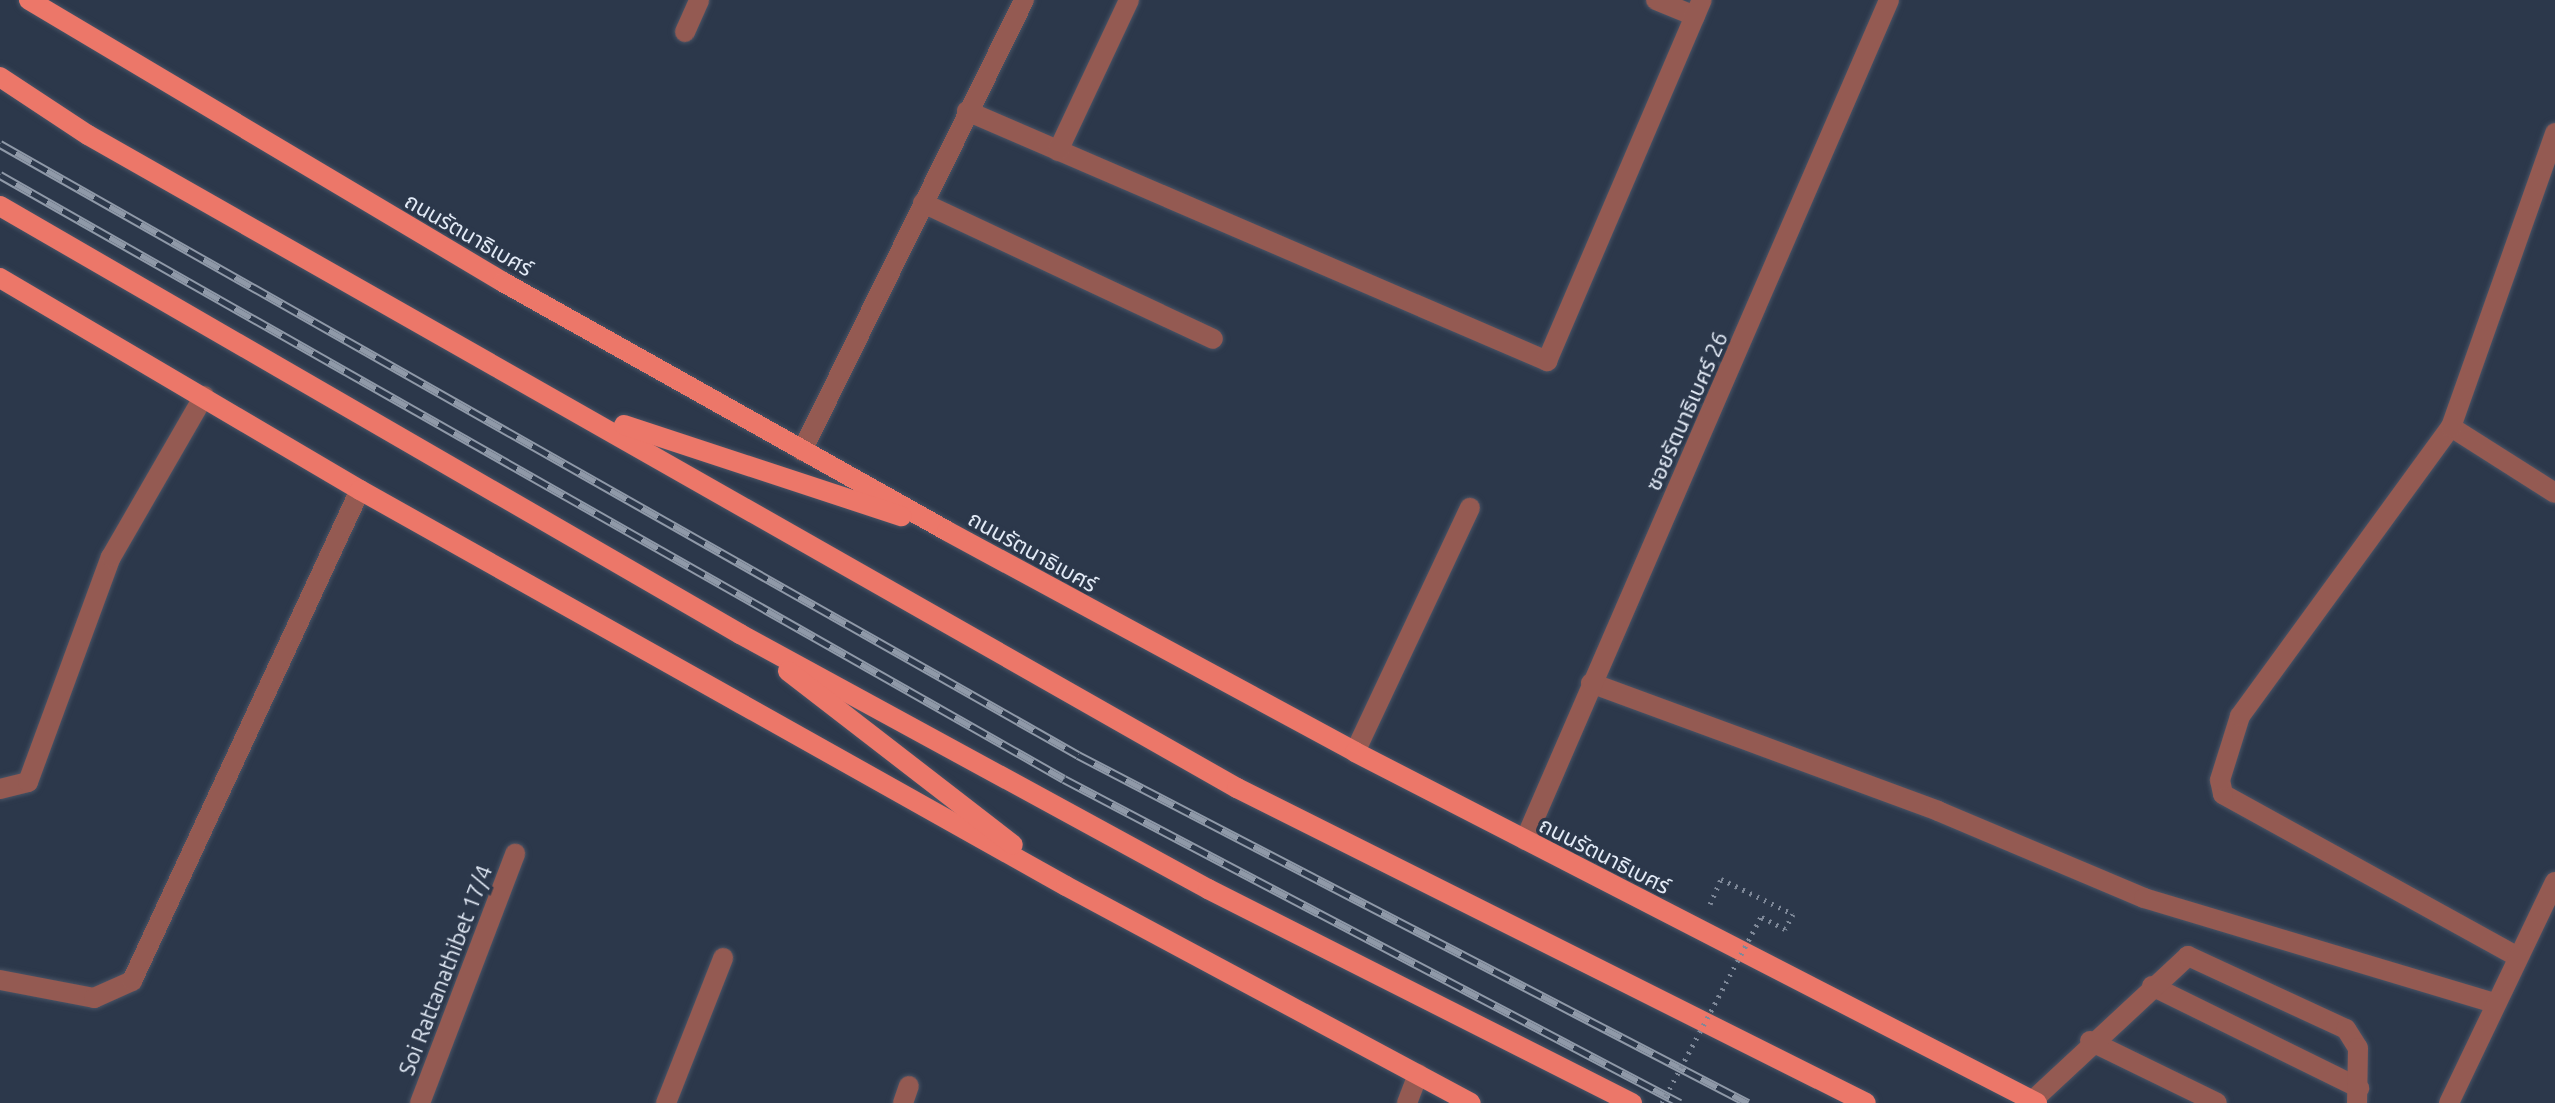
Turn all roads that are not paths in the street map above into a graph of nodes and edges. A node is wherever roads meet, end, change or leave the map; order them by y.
1 (29, 0) edge
2 (699, 0) edge
3 (1024, 0) edge
4 (1129, 0) edge
5 (1656, 0) edge
6 (1889, 0) edge
7 (1699, 8) edge
8 (685, 32) dead end
9 (0, 77) edge
10 (967, 111) junction
11 (2555, 133) edge
12 (1058, 151) junction
13 (2546, 180) edge
14 (923, 203) junction
15 (0, 206) edge
16 (0, 278) edge
17 (1213, 339) dead end
18 (204, 396) junction
19 (582, 411) junction
20 (2451, 427) junction
21 (802, 451) junction
22 (360, 490) junction
23 (2555, 493) edge
24 (1470, 508) dead end
25 (947, 531) junction
26 (740, 634) junction
27 (1591, 683) junction
28 (1355, 752) junction
29 (0, 789) edge
30 (1525, 840) junction
31 (515, 854) dead end
32 (2555, 882) edge
33 (1066, 886) junction
34 (2518, 957) junction
35 (723, 958) dead end
36 (0, 980) edge
37 (2152, 986) junction
38 (2495, 1003) junction
39 (2090, 1041) junction
40 (1418, 1074) junction
41 (2358, 1096) edge
42 (2034, 1102) edge
43 (420, 1103) edge
44 (666, 1103) edge
45 (1407, 1103) edge
46 (1471, 1103) edge
47 (1632, 1103) edge
48 (1866, 1103) edge
49 (2217, 1103) edge
50 (2449, 1103) edge

1 - 21 main road, ถนนรัตนาธิเบศร์
2 - 8 street
3 - 10 street
4 - 12 street
5 - 7 street
6 - 27 street, ซอยรัตนาธิเบศร์ 26
7 - 12 street
9 - 19 main road
10 - 12 street
10 - 14 street
11 - 13 street
13 - 20 street
14 - 17 street
14 - 21 street
15 - 26 main road
16 - 18 main road
18 - 22 main road
18 - 29 street
19 - 25 main road
19 - 48 main road
20 - 23 street
20 - 34 street
21 - 25 main road, ถนนรัตนาธิเบศร์
22 - 33 main road
22 - 36 street
24 - 28 street
25 - 28 main road, ถนนรัตนาธิเบศร์
26 - 33 main road
26 - 47 main road
27 - 30 street, ซอยรัตนาธิเบศร์ 26
27 - 38 street
28 - 30 main road, ถนนรัตนาธิเบศร์
30 - 42 main road, ถนนรัตนาธิเบศร์
31 - 43 street, Soi Rattanathibet 17/4
32 - 34 street
33 - 40 main road
34 - 38 street
35 - 44 street
37 - 39 street
37 - 41 street
37 - 41 street
38 - 50 street
39 - 42 street
39 - 49 street
40 - 45 street
40 - 46 main road

